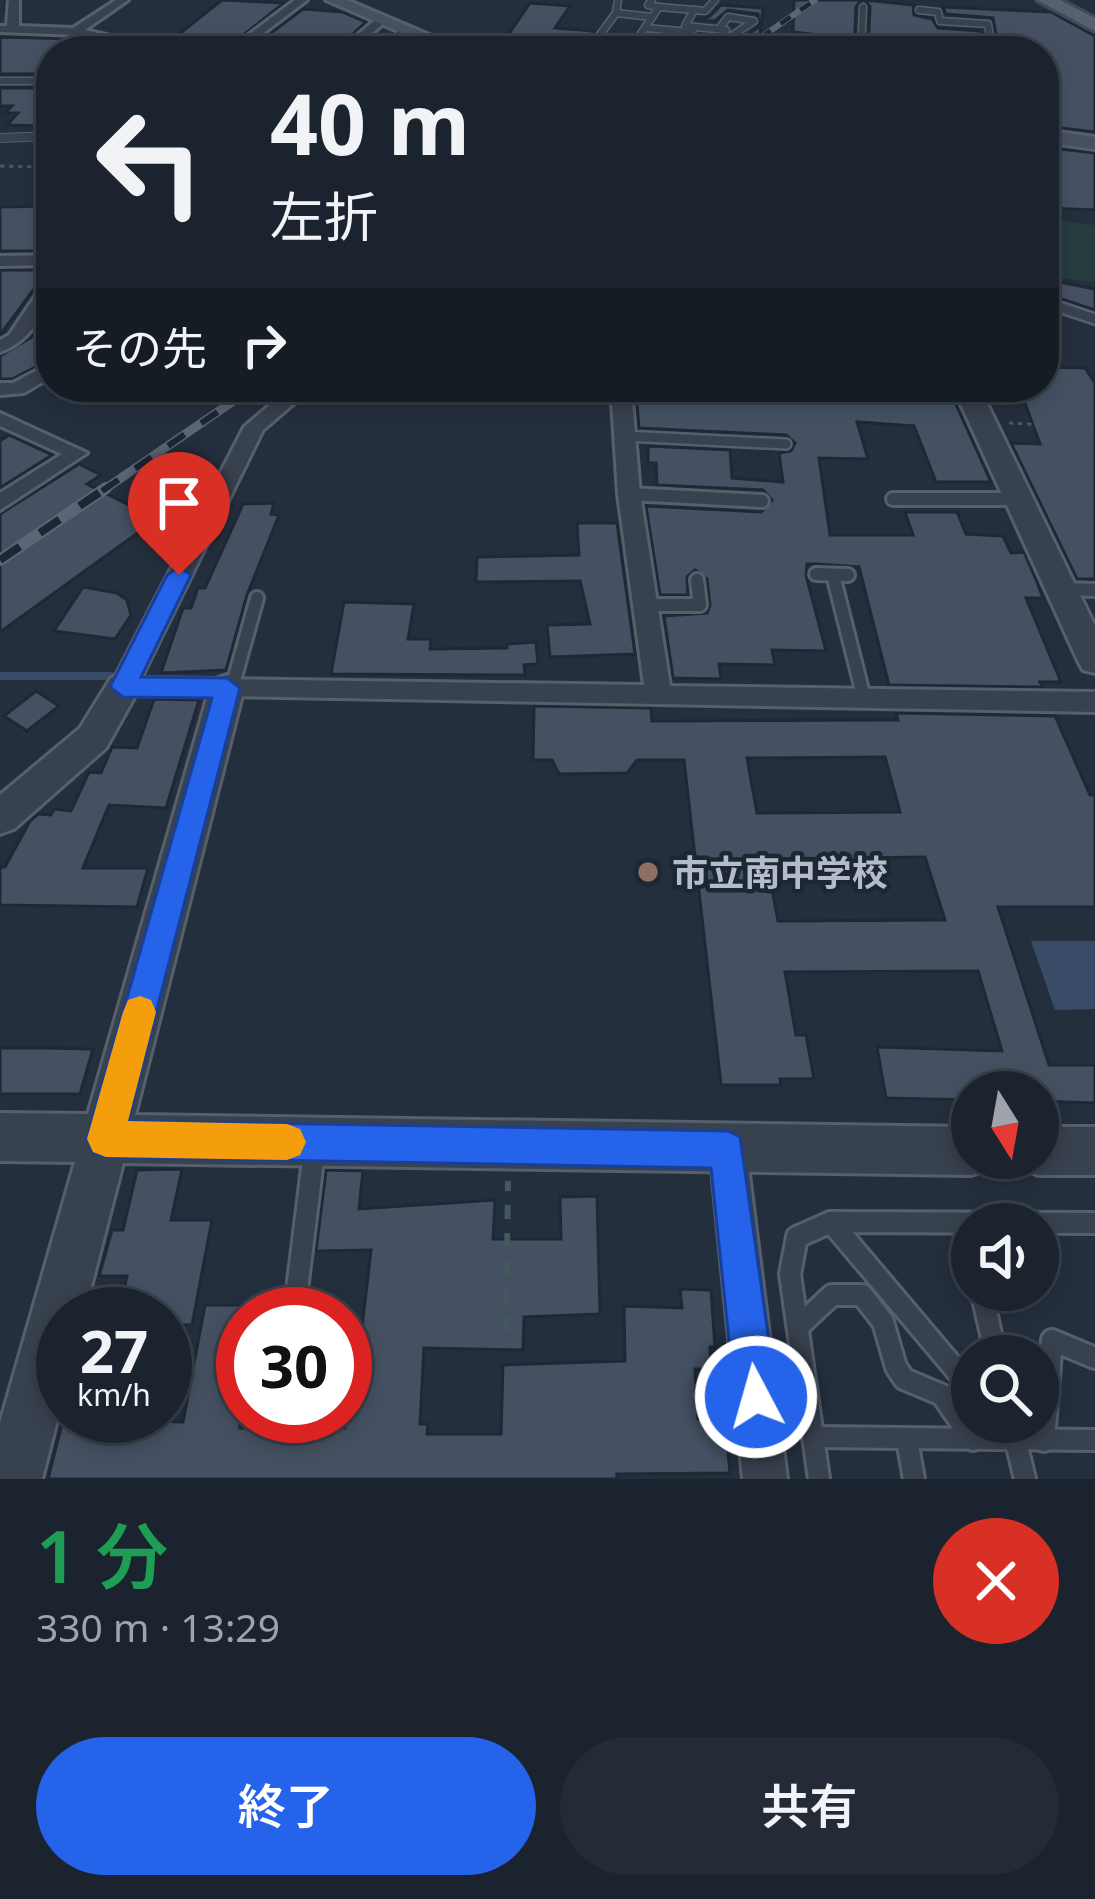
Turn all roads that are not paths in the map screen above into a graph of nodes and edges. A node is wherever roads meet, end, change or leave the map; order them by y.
1 (123, 0) edge
2 (302, 0) edge
3 (334, 0) edge
4 (618, 0) edge
5 (652, 0) edge
6 (681, 0) edge
7 (715, 0) edge
8 (1046, 0) edge
9 (8, 7) edge
10 (659, 7) junction
11 (675, 8) junction
12 (863, 8) road end
13 (694, 10) junction
14 (920, 10) road end
15 (616, 13) junction
16 (652, 17) junction
17 (383, 19) junction
18 (1095, 25) edge
19 (645, 28) junction
20 (7, 29) edge
21 (405, 29) junction
22 (719, 29) junction
23 (694, 30) junction
24 (75, 32) junction
25 (737, 32) junction
26 (94, 36) edge
27 (253, 36) edge
28 (362, 36) edge
29 (397, 36) edge
30 (412, 36) edge
31 (599, 36) edge
32 (639, 36) edge
33 (685, 36) edge
34 (731, 36) edge
35 (862, 36) edge
36 (990, 36) edge
37 (0, 45) edge
38 (0, 81) edge
39 (36, 81) edge
40 (36, 136) edge
41 (0, 137) edge
42 (1059, 138) edge
43 (1095, 143) edge
44 (36, 260) edge
45 (0, 261) edge
46 (1059, 307) edge
47 (36, 308) edge
48 (1095, 320) edge
49 (0, 347) edge
50 (36, 377) edge
51 (0, 389) edge
52 (285, 402) edge
53 (622, 402) edge
54 (973, 402) edge
55 (0, 419) edge
56 (625, 436) junction
57 (786, 444) dead end
58 (629, 494) junction
59 (893, 499) dead end
60 (1016, 499) junction
61 (762, 501) dead end
62 (0, 503) edge
63 (816, 574) dead end
64 (697, 580) dead end
65 (1059, 588) junction
66 (1095, 590) edge
67 (257, 598) dead end
68 (646, 605) junction
69 (1095, 661) edge
70 (123, 687) junction
71 (230, 688) junction
72 (658, 694) junction
73 (864, 698) junction
74 (1095, 702) edge
75 (0, 818) edge
76 (0, 1137) edge
77 (106, 1139) junction
78 (315, 1142) junction
79 (728, 1150) junction
80 (951, 1150) edge
81 (1059, 1151) edge
82 (1095, 1151) edge
83 (830, 1222) junction
84 (951, 1223) edge
85 (1059, 1223) edge
86 (1095, 1223) edge
87 (297, 1287) edge
88 (798, 1327) junction
89 (1059, 1343) edge
90 (1095, 1358) edge
91 (951, 1364) edge
92 (951, 1408) edge
93 (813, 1437) junction
94 (907, 1440) junction
95 (951, 1440) edge
96 (1095, 1440) edge
97 (1059, 1441) edge
98 (1017, 1443) edge
99 (13, 1479) edge
100 (765, 1479) edge
101 (819, 1479) edge
102 (914, 1479) edge
103 (1025, 1479) edge

1 - 24 street
2 - 27 street
3 - 17 main road
4 - 15 lane
5 - 10 lane
6 - 11 lane
7 - 13 lane
8 - 18 main road
9 - 20 street
10 - 11 lane
10 - 16 lane
11 - 13 lane
12 - 35 lane
13 - 23 lane
14 - 36 lane
15 - 16 lane
15 - 31 lane
16 - 19 lane
17 - 21 main road
17 - 28 street
19 - 23 lane
19 - 32 lane
20 - 24 street
20 - 37 street
21 - 29 lane
21 - 30 main road
22 - 23 lane
22 - 25 lane
22 - 25 lane
23 - 33 lane
24 - 26 street
25 - 34 lane
38 - 39 lane
40 - 41 lane
42 - 43 main road
44 - 45 street
46 - 48 lane
47 - 49 street
50 - 51 street
52 - 70 street
53 - 56 street
54 - 60 street
55 - 62 street
56 - 57 lane
56 - 58 street
58 - 61 lane
58 - 68 street
59 - 60 lane
60 - 65 street
63 - 73 lane
64 - 68 lane
65 - 66 lane
65 - 69 street
67 - 71 lane
68 - 72 street
70 - 71 street
70 - 75 street
71 - 72 street
71 - 77 street
72 - 73 street
73 - 74 street
76 - 77 street
77 - 78 street
77 - 99 street
78 - 79 street
78 - 87 lane
79 - 80 street
79 - 100 street
81 - 82 street
83 - 84 lane
83 - 88 lane
83 - 91 lane
85 - 86 lane
88 - 92 lane
88 - 93 lane
89 - 90 lane
93 - 94 lane
93 - 101 lane
94 - 95 lane
94 - 102 lane
96 - 97 lane
98 - 103 lane

